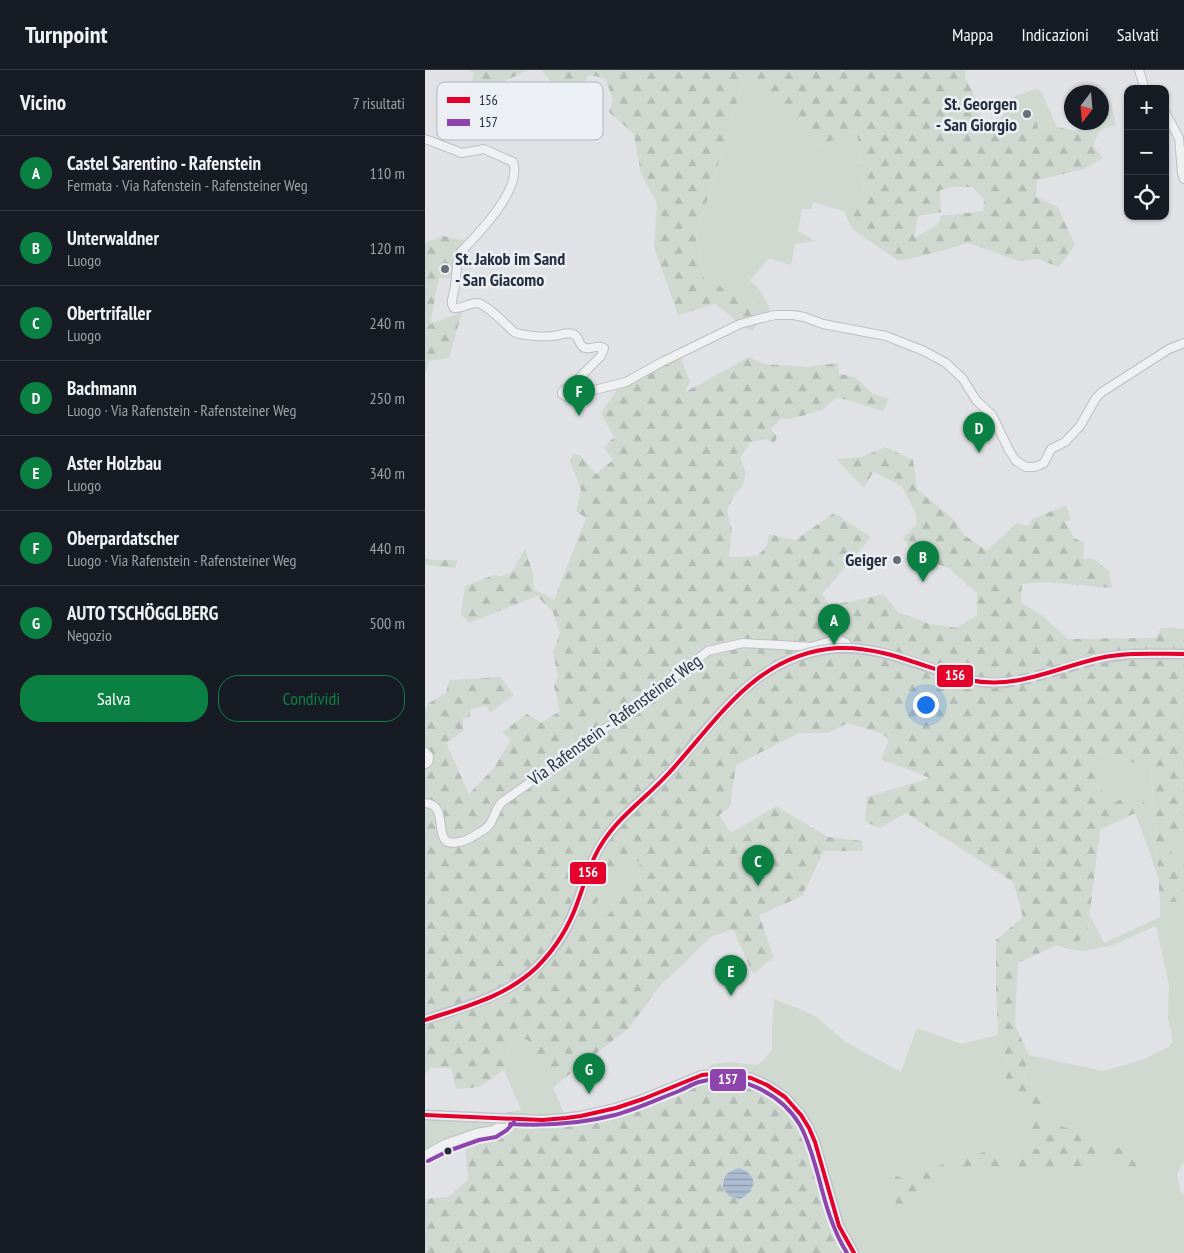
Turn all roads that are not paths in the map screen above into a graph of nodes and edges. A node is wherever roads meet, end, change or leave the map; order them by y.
1 (1139, 70) edge
2 (1144, 85) edge
3 (1169, 119) edge
4 (425, 139) edge
5 (1184, 179) edge
6 (1184, 343) edge
7 (850, 648) junction
8 (1184, 654) edge
9 (1102, 658) tunnel mouth
10 (1003, 682) tunnel mouth
11 (425, 752) edge
12 (425, 764) edge
13 (425, 803) edge
14 (425, 1020) edge
15 (425, 1115) edge
16 (510, 1118) junction
17 (425, 1156) edge
18 (853, 1253) edge

1 - 2 street
3 - 5 street
4 - 6 street
7 - 10 main road
7 - 13 street, Via Rafenstein - Rafensteiner Weg
7 - 14 main road
8 - 9 main road
11 - 12 street
15 - 16 main road
16 - 17 street
16 - 18 main road

